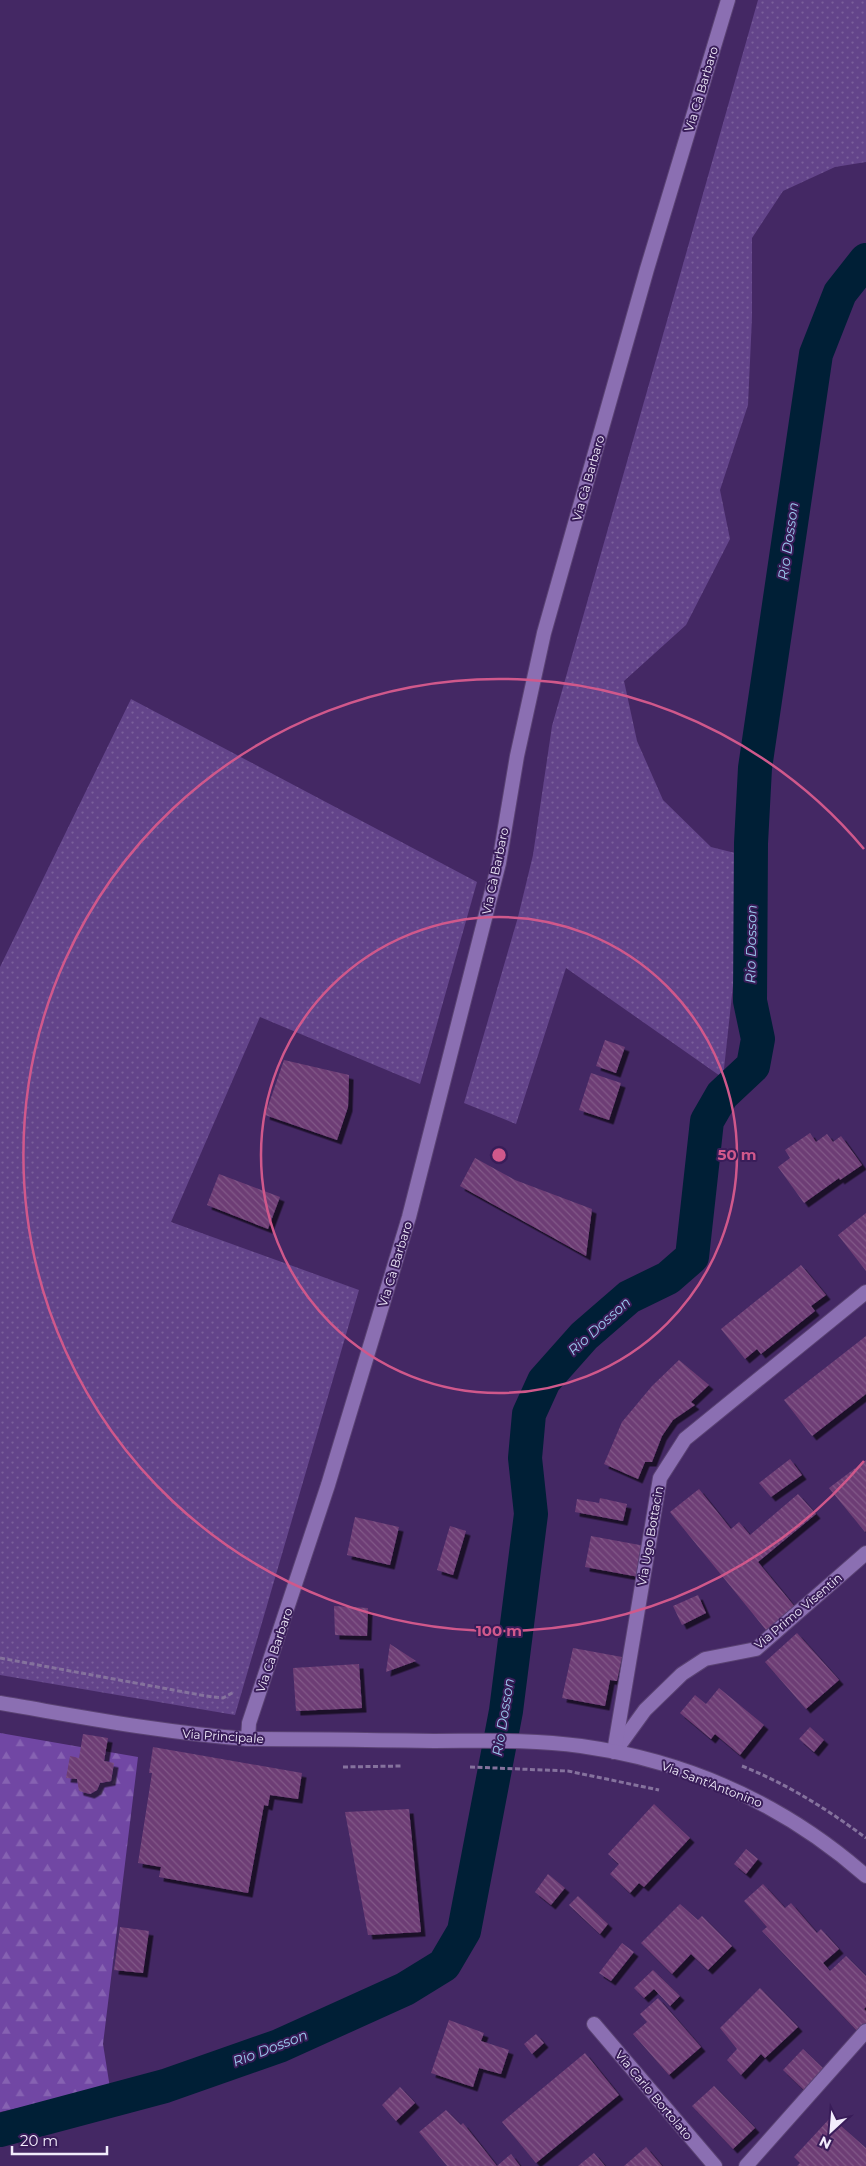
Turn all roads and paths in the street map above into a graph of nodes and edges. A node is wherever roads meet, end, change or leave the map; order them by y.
1 (728, 0) edge
2 (866, 1292) edge
3 (866, 1553) edge
4 (0, 1658) edge
5 (237, 1684) dead end
6 (0, 1703) edge
7 (248, 1739) junction
8 (448, 1741) joint
9 (614, 1752) junction
10 (409, 1766) dead end
11 (466, 1766) dead end
12 (343, 1767) dead end
13 (666, 1791) dead end
14 (866, 1876) edge
15 (594, 2024) dead end
16 (866, 2031) edge
17 (715, 2166) edge
18 (746, 2166) edge

1 - 7 street, Via Cà Barbaro
2 - 9 street, Via Ugo Bottacin
3 - 9 street, Via Primo Visentin
4 - 5 path
6 - 7 street, Via Principale
7 - 8 street, Via Principale
8 - 9 street, Via Sant'Antonino
9 - 14 street, Via Sant'Antonino
10 - 12 path
11 - 13 path
15 - 17 street, Via Carlo Bortolato
16 - 18 street

